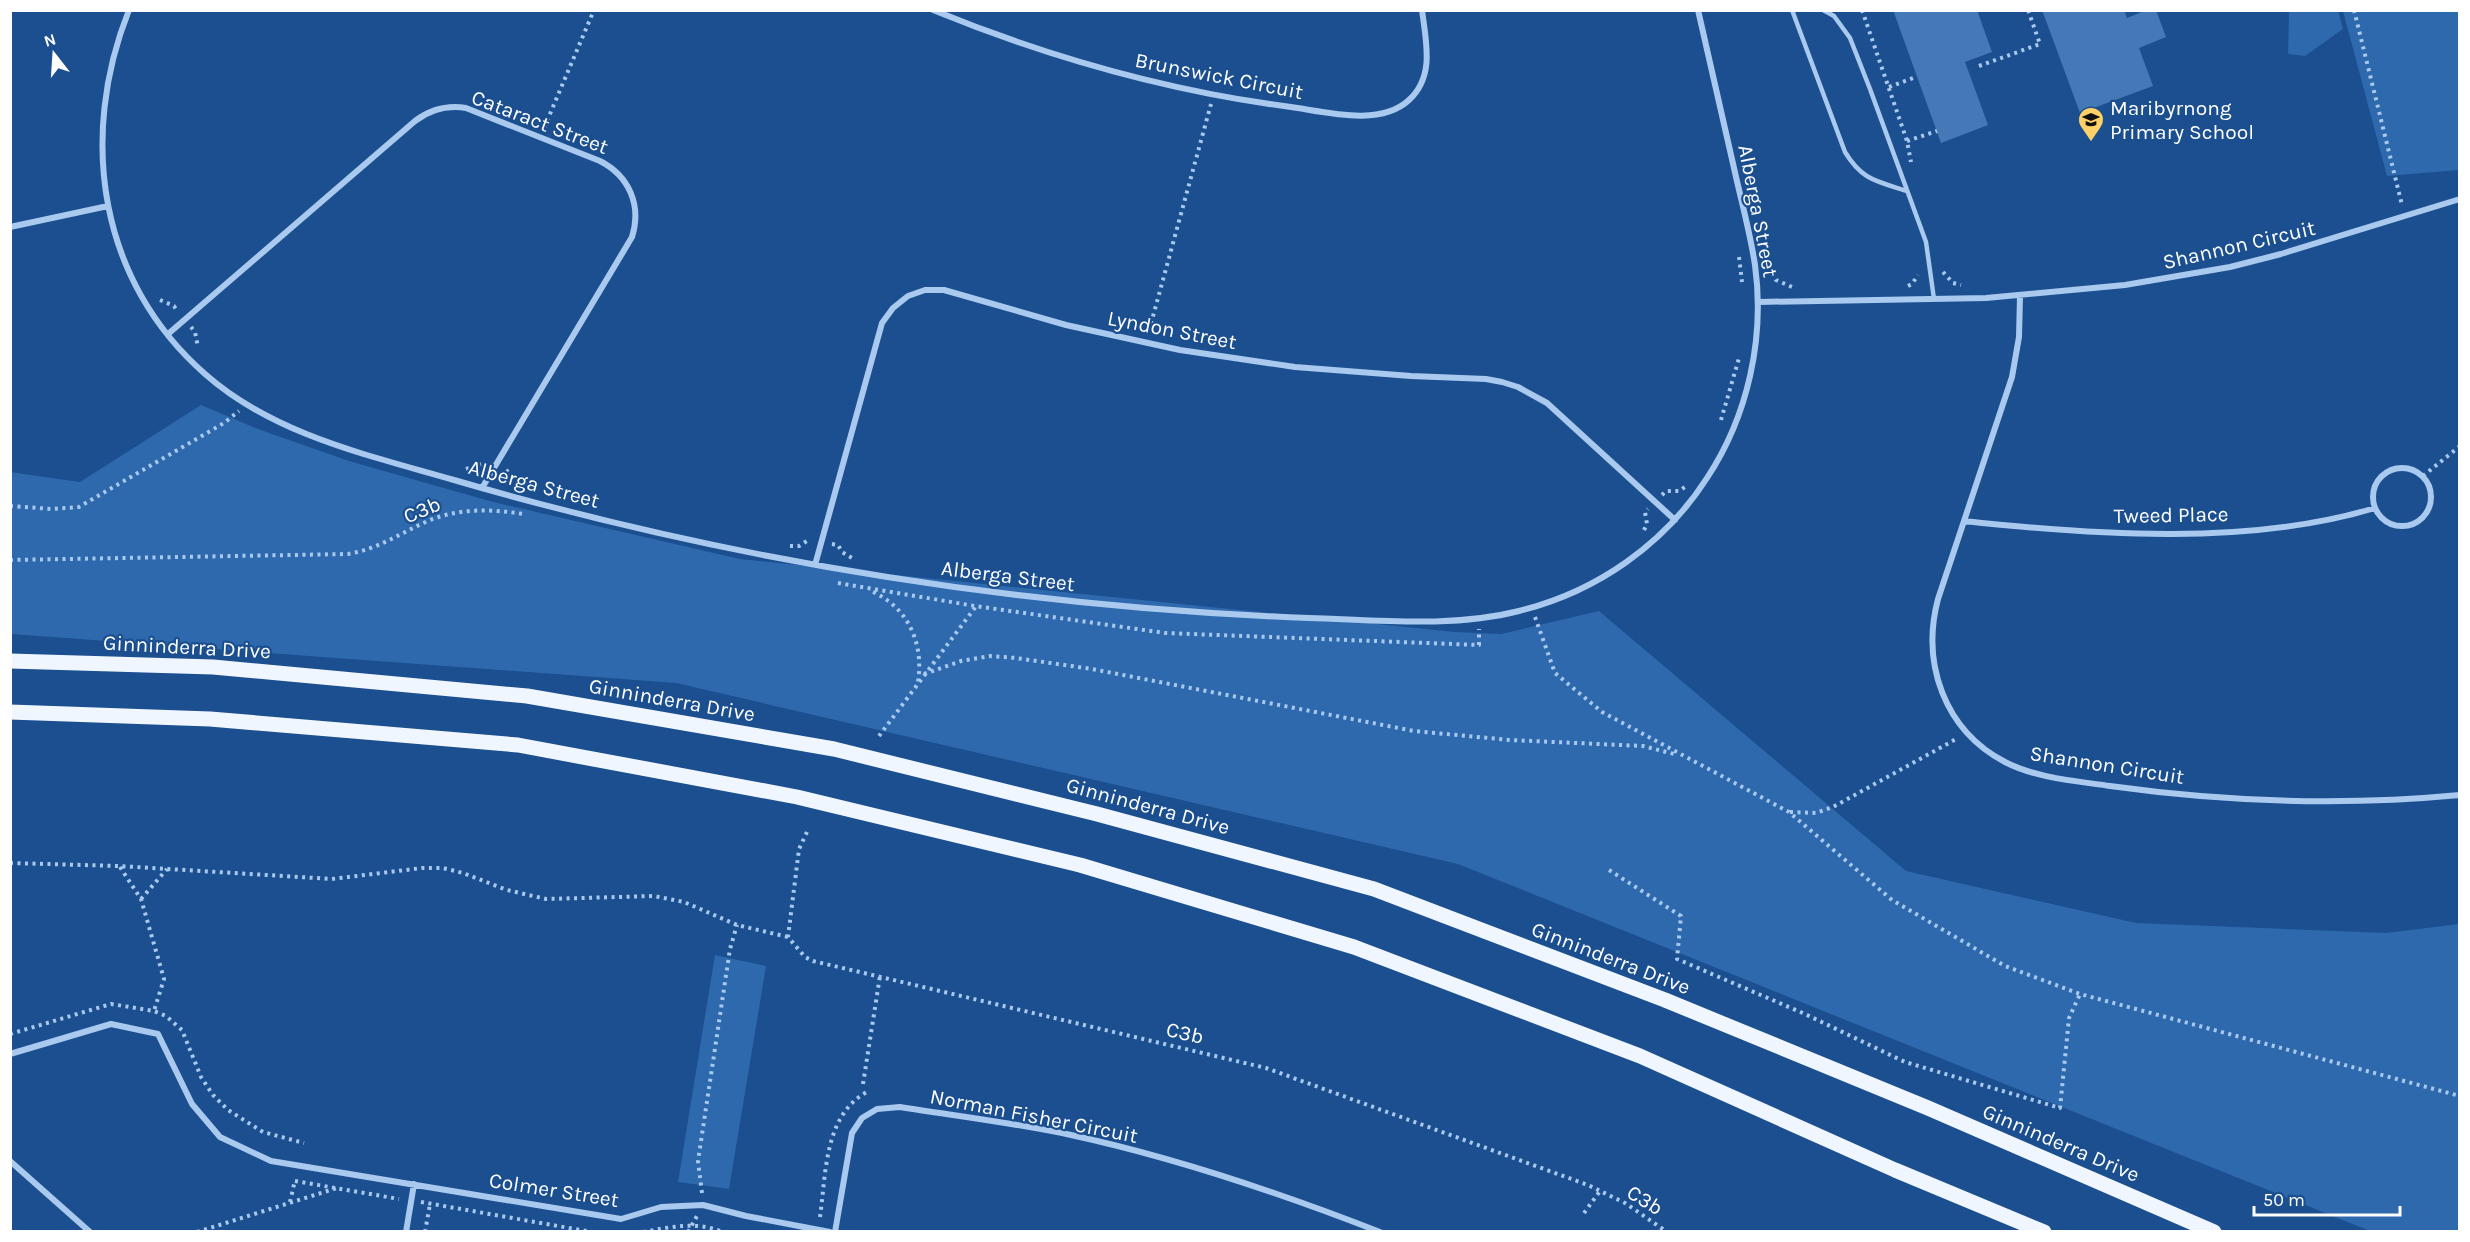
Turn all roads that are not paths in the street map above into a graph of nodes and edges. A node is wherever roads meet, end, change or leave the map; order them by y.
1 (129, 10) edge
2 (933, 10) edge
3 (1422, 10) edge
4 (1698, 10) edge
5 (1792, 10) edge
6 (1823, 10) edge
7 (1907, 191) junction
8 (2460, 199) edge
9 (108, 206) junction
10 (10, 227) edge
11 (2020, 296) junction
12 (1934, 299) junction
13 (1758, 302) junction
14 (168, 334) junction
15 (482, 488) junction
16 (2375, 508) junction
17 (1675, 520) junction
18 (1964, 521) junction
19 (815, 565) junction
20 (10, 661) edge
21 (10, 712) edge
22 (2460, 795) edge
23 (10, 1054) edge
24 (10, 1161) edge
25 (414, 1184) junction
26 (90, 1232) edge
27 (406, 1232) edge
28 (830, 1232) edge
29 (835, 1232) edge
30 (1380, 1232) edge
31 (2044, 1232) edge
32 (2214, 1232) edge

1 - 9 street, Alberga Street
2 - 3 street, Brunswick Circuit
4 - 13 street, Alberga Street
5 - 7 lane
6 - 7 lane
7 - 12 lane
8 - 11 street, Shannon Circuit
9 - 10 street
9 - 14 street, Alberga Street
11 - 12 street, Shannon Circuit
11 - 18 street, Shannon Circuit
12 - 13 street, Shannon Circuit
13 - 17 street, Alberga Street
14 - 15 street, Alberga Street
14 - 15 street, Cataract Street
15 - 19 street, Alberga Street
16 - 16 street
16 - 18 street, Tweed Place
17 - 19 street, Alberga Street
17 - 19 street, Lyndon Street
18 - 22 street, Shannon Circuit
20 - 32 main road, Ginninderra Drive
21 - 31 main road
23 - 25 street, Colmer Street
24 - 26 street
25 - 27 street
25 - 28 street, Colmer Street
29 - 30 street, Norman Fisher Circuit

